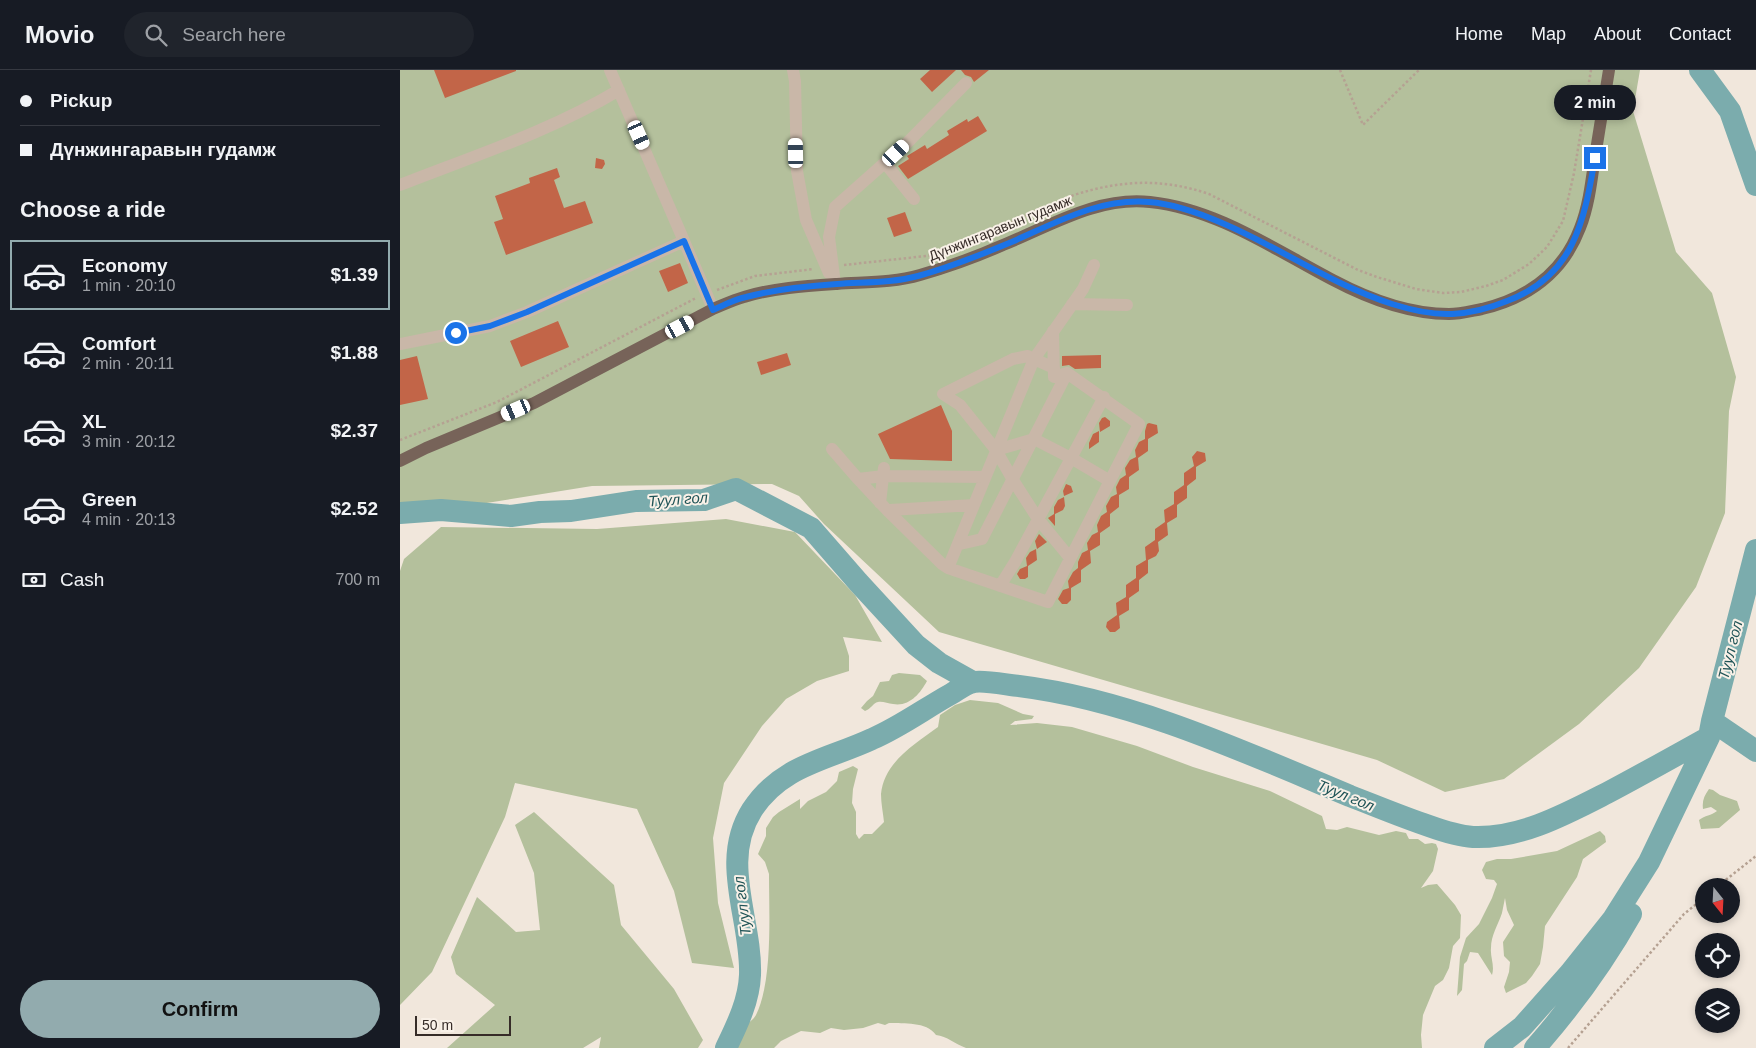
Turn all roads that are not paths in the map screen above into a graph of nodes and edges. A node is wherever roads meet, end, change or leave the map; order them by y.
1 (610, 70) edge
2 (793, 70) edge
3 (1609, 70) edge
4 (966, 83) dead end
5 (619, 90) junction
6 (885, 163) junction
7 (400, 184) edge
8 (914, 199) dead end
9 (684, 241) junction
10 (1094, 265) dead end
11 (830, 267) junction
12 (835, 284) junction
13 (1072, 304) junction
14 (1127, 304) dead end
15 (713, 310) junction
16 (1053, 331) junction
17 (400, 344) edge
18 (1034, 359) junction
19 (1054, 368) junction
20 (1067, 373) junction
21 (1104, 397) junction
22 (1034, 439) junction
23 (832, 449) dead end
24 (996, 450) junction
25 (1071, 458) junction
26 (400, 460) edge
27 (884, 472) junction
28 (985, 477) junction
29 (858, 479) junction
30 (1013, 480) junction
31 (1110, 481) junction
32 (974, 505) junction
33 (884, 507) junction
34 (1038, 519) junction
35 (958, 544) junction
36 (1070, 558) junction
37 (948, 568) junction
38 (1000, 586) junction

1 - 5 street
2 - 11 street
3 - 12 main road, Дүнжингаравын гудамж
4 - 6 street
5 - 7 street
5 - 9 street
6 - 8 street
6 - 11 street
9 - 15 street
9 - 17 street
10 - 13 street
11 - 12 street
12 - 15 main road, Дүнжингаравын гудамж
13 - 14 street
13 - 16 street
15 - 26 main road, Дүнжингаравын гудамж
16 - 18 street
16 - 19 street
18 - 19 street
18 - 24 street
18 - 24 street
19 - 20 street
20 - 21 street
20 - 22 street
21 - 25 street
21 - 31 street
22 - 24 street
22 - 25 street
22 - 30 street
23 - 29 street
24 - 28 street
24 - 30 street
25 - 31 street
25 - 34 street
27 - 28 street
27 - 29 street
27 - 33 street
28 - 32 street
29 - 33 street
30 - 34 street
30 - 35 street
31 - 36 street
32 - 33 street
32 - 35 street
33 - 37 street
34 - 36 street
34 - 38 street
35 - 37 street
36 - 38 street
37 - 38 street

